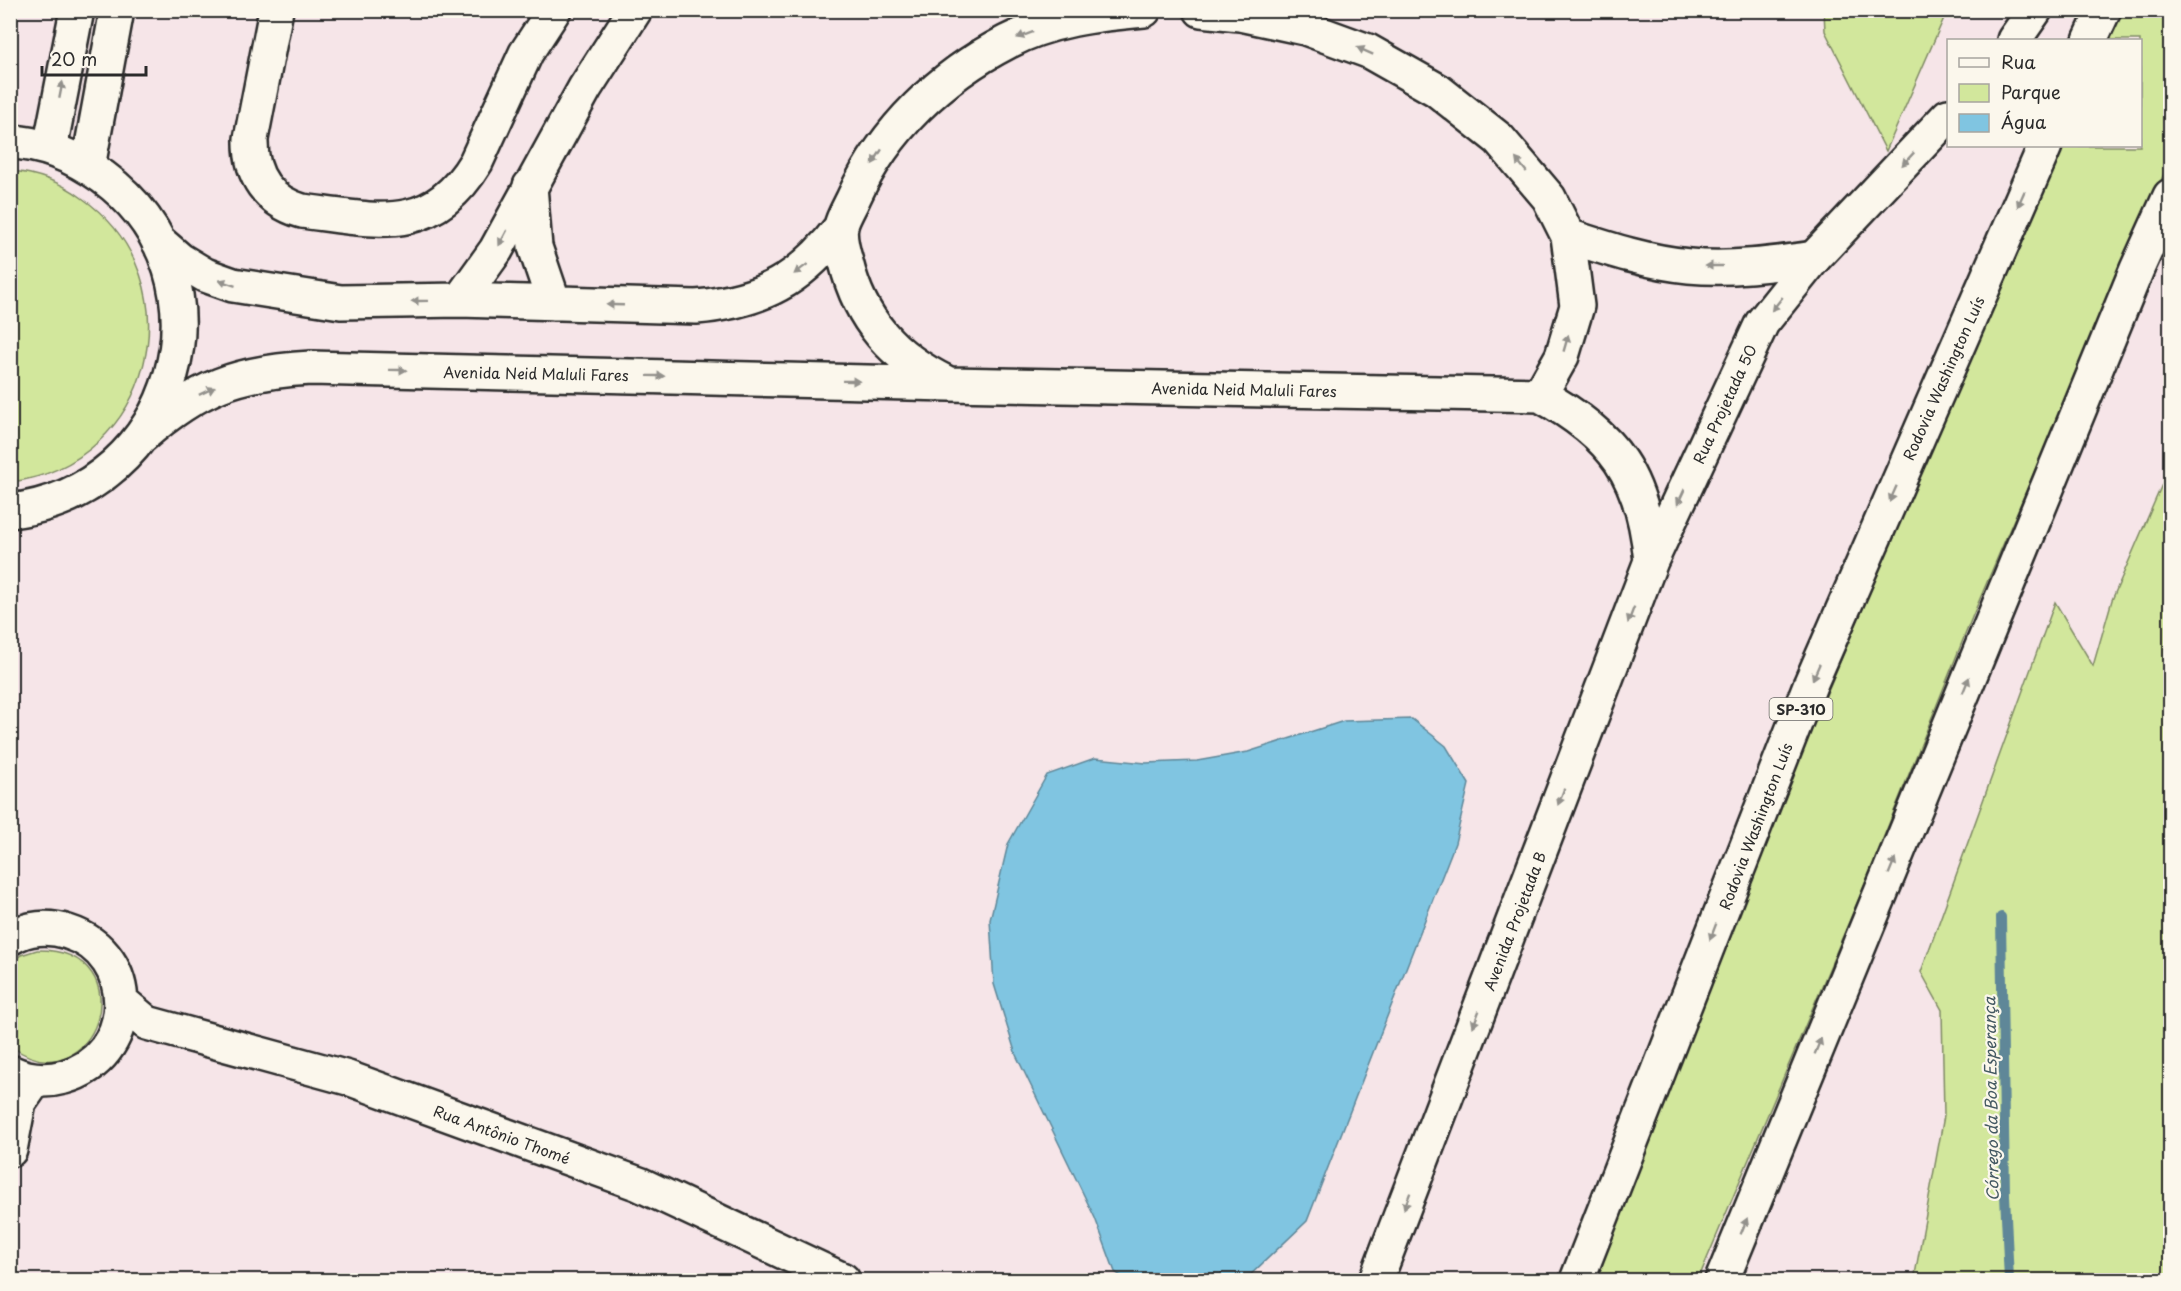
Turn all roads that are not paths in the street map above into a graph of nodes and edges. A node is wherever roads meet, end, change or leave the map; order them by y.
1 (77, 10) edge
2 (117, 10) edge
3 (276, 10) edge
4 (554, 10) edge
5 (636, 10) edge
6 (1143, 10) edge
7 (1200, 10) edge
8 (2035, 10) edge
9 (2104, 10) edge
10 (1109, 12) edge
11 (1296, 19) edge
12 (2015, 39) edge
13 (2090, 39) edge
14 (1947, 117) edge
15 (10, 142) edge
16 (2045, 147) edge
17 (50, 148) junction
18 (88, 166) junction
19 (530, 186) junction
20 (2170, 196) edge
21 (841, 227) junction
22 (1568, 236) junction
23 (158, 241) junction
24 (1814, 258) junction
25 (460, 300) junction
26 (554, 303) junction
27 (949, 384) junction
28 (1540, 395) junction
29 (142, 436) junction
30 (10, 511) edge
31 (1652, 561) junction
32 (13, 932) edge
33 (129, 1018) junction
34 (21, 1083) edge
35 (10, 1150) edge
36 (843, 1281) edge
37 (1376, 1281) edge
38 (1577, 1281) edge
39 (1722, 1281) edge

17 -> 1 main road
2 - 18 main road
3 - 4 main road
5 - 19 main road
6 - 10 main road
7 - 11 main road
8 - 12 main road
9 - 13 main road
10 -> 21 main road
22 -> 11 main road
14 -> 24 main road, Rua Projetada 50
15 - 17 main road
16 -> 38 main road, Rodovia Washington Luís / SP-310
17 - 18 main road
18 - 23 main road
19 -> 25 main road
19 - 26 main road
39 -> 20 main road
21 -> 26 main road
21 - 27 main road, Avenida Neid Maluli Fares
24 -> 22 main road
28 -> 22 main road
25 -> 23 main road
23 - 29 main road
24 -> 31 main road, Rua Projetada 50
25 - 26 main road
27 - 28 main road, Avenida Neid Maluli Fares
29 -> 27 main road, Avenida Neid Maluli Fares
28 - 31 main road, Avenida Neid Maluli Fares
29 - 30 main road
31 -> 37 main road, Avenida Projetada B
32 - 33 main road
33 - 34 main road
33 - 36 main road, Rua Antônio Thomé
34 - 35 main road

